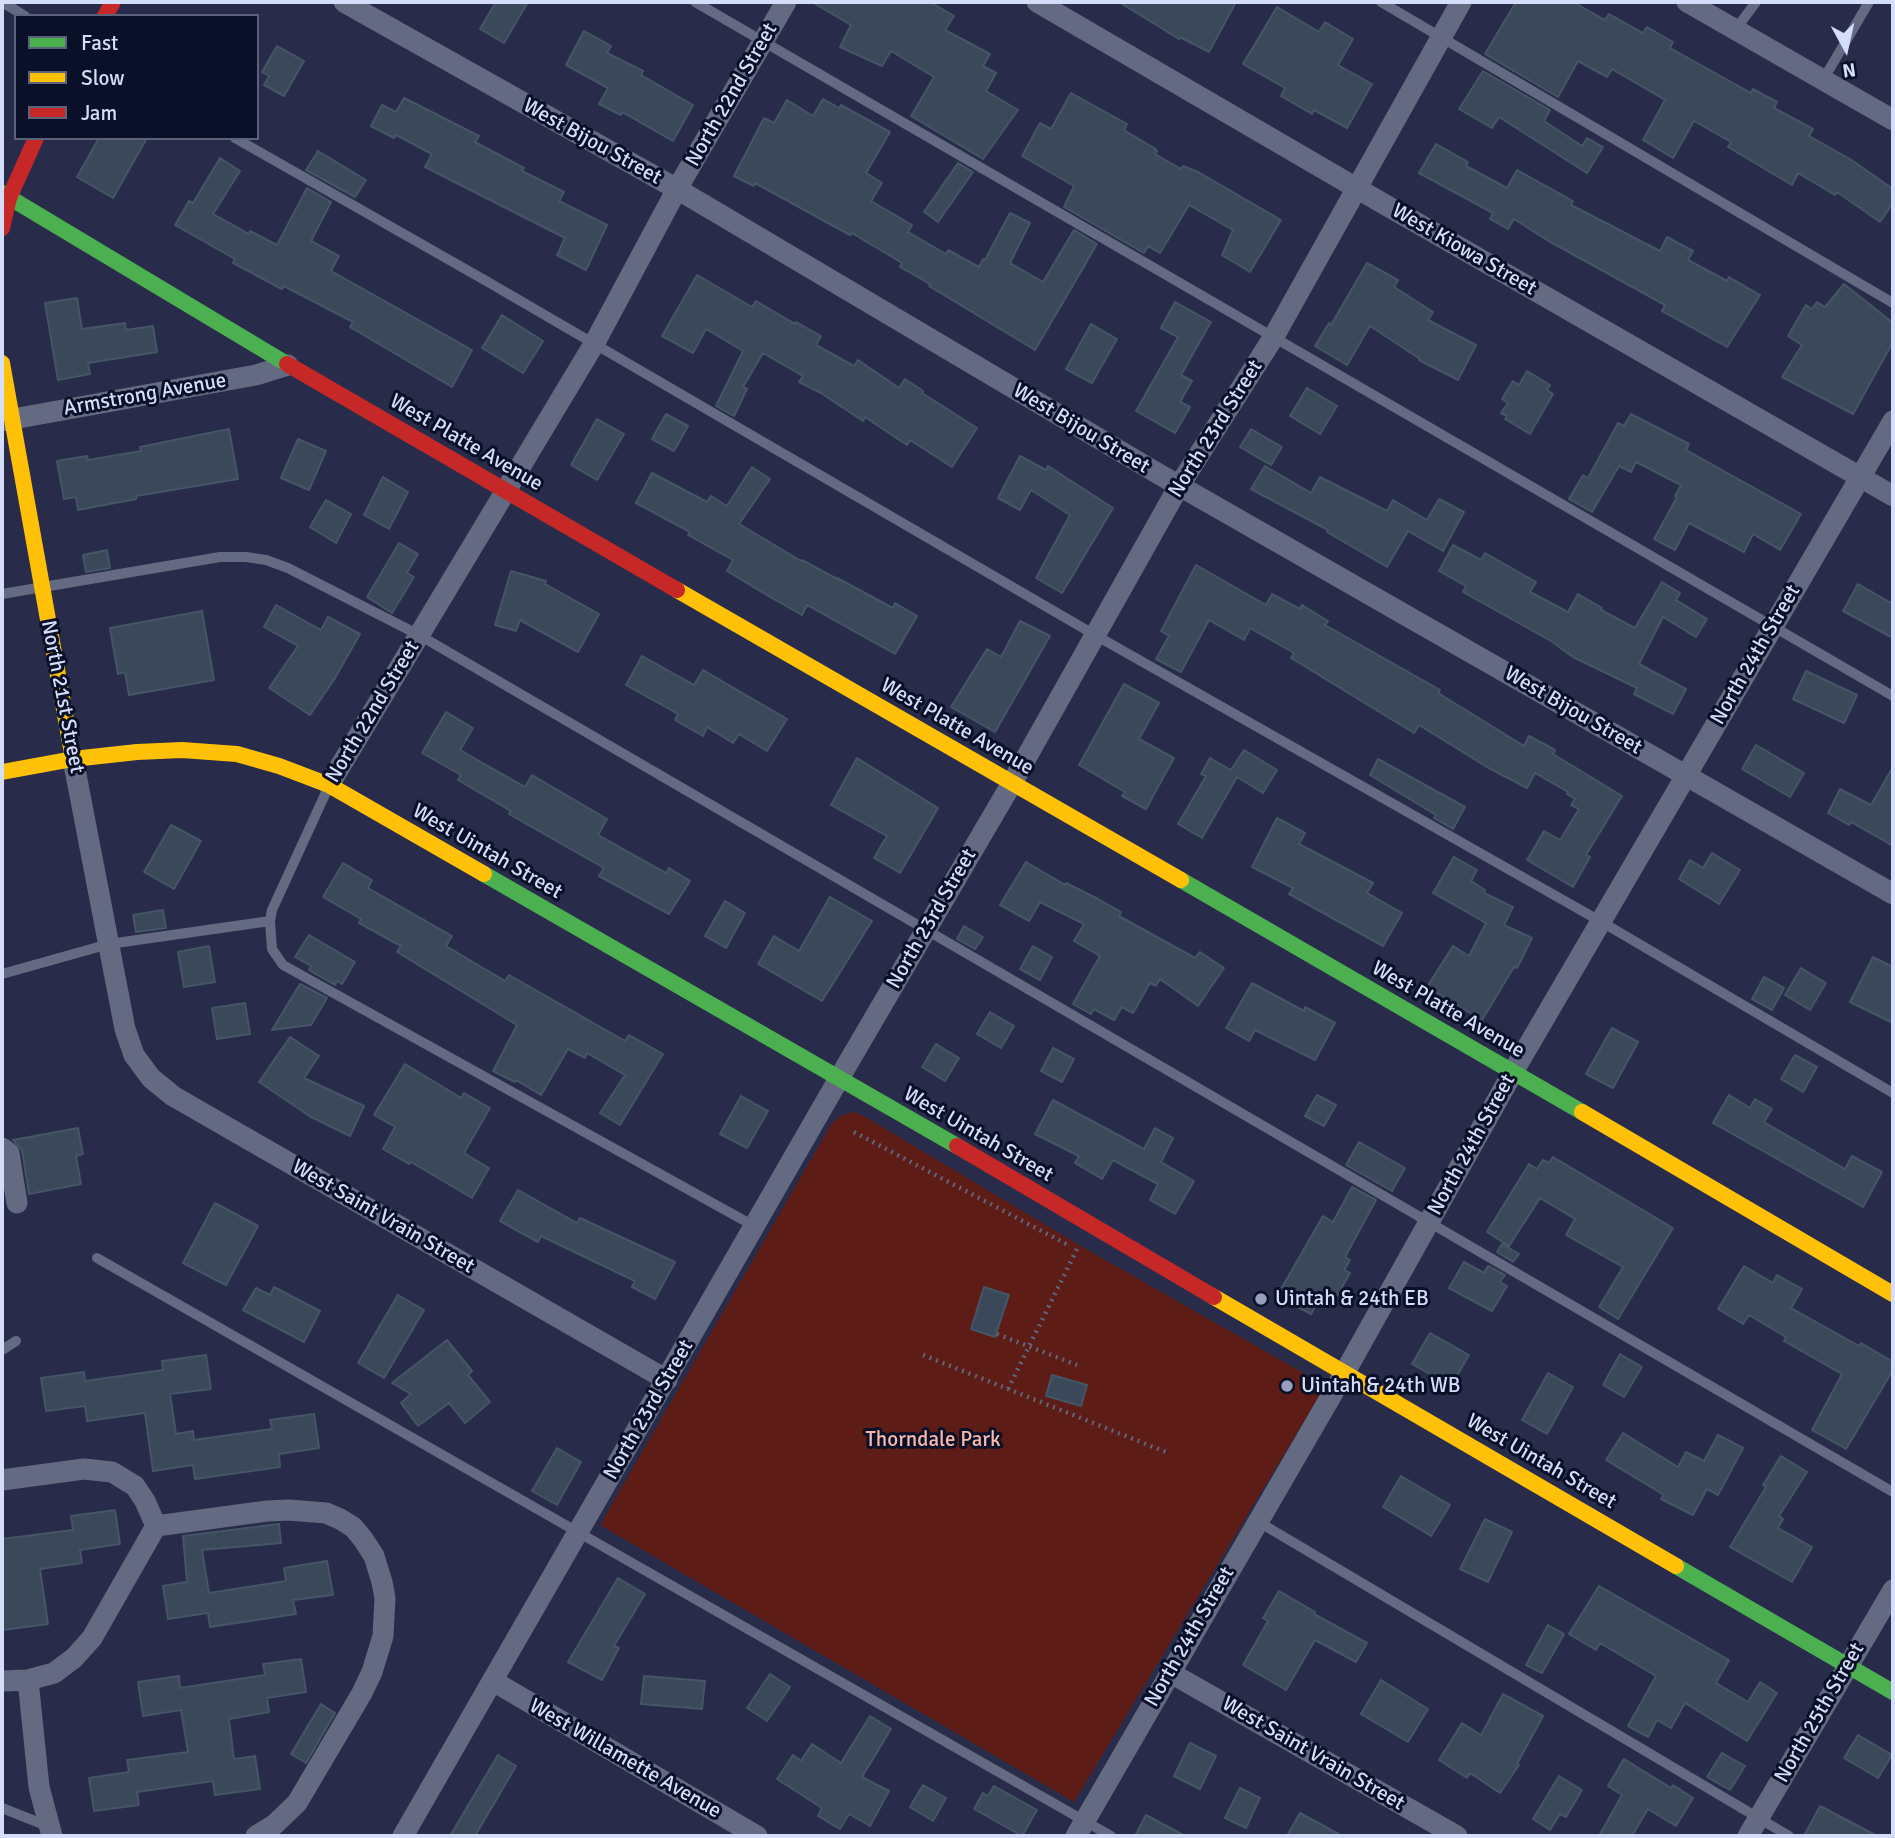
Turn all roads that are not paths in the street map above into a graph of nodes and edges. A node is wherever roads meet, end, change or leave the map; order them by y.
1 (2, 2) edge
2 (344, 2) edge
3 (695, 2) edge
4 (786, 2) edge
5 (1037, 2) edge
6 (1381, 2) edge
7 (1461, 2) edge
8 (1687, 2) edge
9 (1756, 2) edge
10 (1869, 2) edge
11 (22, 14) edge
12 (1735, 30) junction
13 (1441, 36) junction
14 (763, 41) junction
15 (1823, 80) junction
16 (1893, 120) edge
17 (35, 140) edge
18 (238, 140) edge
19 (1356, 188) junction
20 (677, 189) junction
21 (5, 195) edge
22 (2, 228) edge
23 (1893, 303) edge
24 (1273, 338) junction
25 (594, 344) junction
26 (2, 363) edge
27 (288, 365) junction
28 (7, 420) edge
29 (1893, 421) edge
30 (1860, 477) junction
31 (1179, 486) junction
32 (506, 491) junction
33 (1893, 496) edge
34 (41, 587) junction
35 (2, 594) edge
36 (1772, 627) junction
37 (419, 635) junction
38 (1095, 635) junction
39 (1893, 696) edge
40 (73, 759) junction
41 (2, 772) edge
42 (1685, 775) junction
43 (1012, 783) junction
44 (329, 785) junction
45 (1893, 894) edge
46 (1600, 921) junction
47 (270, 922) junction
48 (926, 929) junction
49 (109, 944) junction
50 (2, 974) edge
51 (125, 1029) joint
52 (1513, 1072) junction
53 (839, 1078) junction
54 (1893, 1093) edge
55 (2, 1148) edge
56 (17, 1203) dead end
57 (1428, 1223) junction
58 (754, 1226) junction
59 (97, 1258) dead end
60 (1893, 1294) edge
61 (16, 1341) dead end
62 (2, 1350) edge
63 (1345, 1372) junction
64 (667, 1380) junction
65 (2, 1480) edge
66 (1893, 1492) edge
67 (1257, 1521) junction
68 (156, 1526) junction
69 (579, 1531) junction
70 (1893, 1590) edge
71 (1848, 1664) junction
72 (1169, 1672) junction
73 (28, 1680) junction
74 (2, 1681) edge
75 (493, 1681) junction
76 (1893, 1692) edge
77 (2, 1808) edge
78 (1754, 1827) edge
79 (1080, 1829) edge
80 (51, 1832) edge
81 (256, 1836) edge
82 (403, 1836) edge
83 (757, 1836) edge
84 (1111, 1836) edge
85 (1457, 1836) edge
86 (1788, 1836) edge

1 - 11 lane
2 - 20 street, West Bijou Street
3 - 14 lane
4 - 14 street, North 22nd Street
5 - 19 street, West Kiowa Street
6 - 13 lane
7 - 13 street, North 23rd Street
8 - 12 street
9 - 12 lane
10 - 15 lane
12 - 15 street
13 - 19 street, North 23rd Street
13 - 23 lane
14 - 20 street, North 22nd Street
14 - 24 lane
15 - 16 street
17 - 21 main road
18 - 25 lane
19 - 24 street, North 23rd Street
19 - 30 street, West Kiowa Street
20 - 25 street, North 22nd Street
20 - 31 street, West Bijou Street
21 - 22 main road
21 - 27 main road, West Platte Avenue
24 - 31 street, North 23rd Street
24 - 36 lane
25 - 32 street, North 22nd Street
25 - 38 lane
26 - 28 main road, North 21st Street
27 - 28 street, Armstrong Avenue
27 - 32 main road, West Platte Avenue
28 - 34 main road, North 21st Street
29 - 30 street, North 24th Street
30 - 33 street, West Kiowa Street
30 - 36 street, North 24th Street
31 - 38 street, North 23rd Street
31 - 42 street, West Bijou Street
32 - 37 street, North 22nd Street
32 - 43 main road, West Platte Avenue
34 - 35 lane
34 - 37 lane
34 - 40 main road, North 21st Street
36 - 39 lane
36 - 42 street, North 24th Street
37 - 44 street, North 22nd Street
37 - 48 lane
38 - 43 street, North 23rd Street
38 - 46 lane
40 - 41 main road, West Uintah Street
40 - 44 main road, West Uintah Street
40 - 49 street, North 21st Street
42 - 45 street, West Bijou Street
42 - 46 street, North 24th Street
43 - 48 street, North 23rd Street
43 - 52 main road, West Platte Avenue
44 - 47 lane, North 22nd Street
44 - 53 main road, West Uintah Street
46 - 52 street, North 24th Street
46 - 54 lane
47 - 49 lane
47 - 58 lane
48 - 53 street, North 23rd Street
48 - 57 lane
49 - 50 lane
49 - 51 street, North 21st Street
51 - 64 street, West Saint Vrain Street
52 - 57 street, North 24th Street
52 - 60 main road, West Platte Avenue
53 - 58 street, North 23rd Street
53 - 63 main road, West Uintah Street
55 - 56 street
57 - 63 street, North 24th Street
57 - 66 lane
58 - 64 street, North 23rd Street
59 - 69 lane
61 - 62 lane
63 - 67 street, North 24th Street
63 - 71 main road, West Uintah Street
64 - 69 street, North 23rd Street
65 - 68 street
67 - 72 street, North 24th Street
67 - 78 lane
68 - 73 street
68 - 81 street
69 - 75 street, North 23rd Street
69 - 79 lane
70 - 71 street, North 25th Street
71 - 76 main road, West Uintah Street
71 - 78 street, North 25th Street
72 - 79 street, North 24th Street
72 - 85 street, West Saint Vrain Street
73 - 74 street
73 - 80 street
75 - 82 street, North 23rd Street
75 - 83 street, West Willamette Avenue
77 - 80 lane
78 - 86 lane
79 - 84 lane

